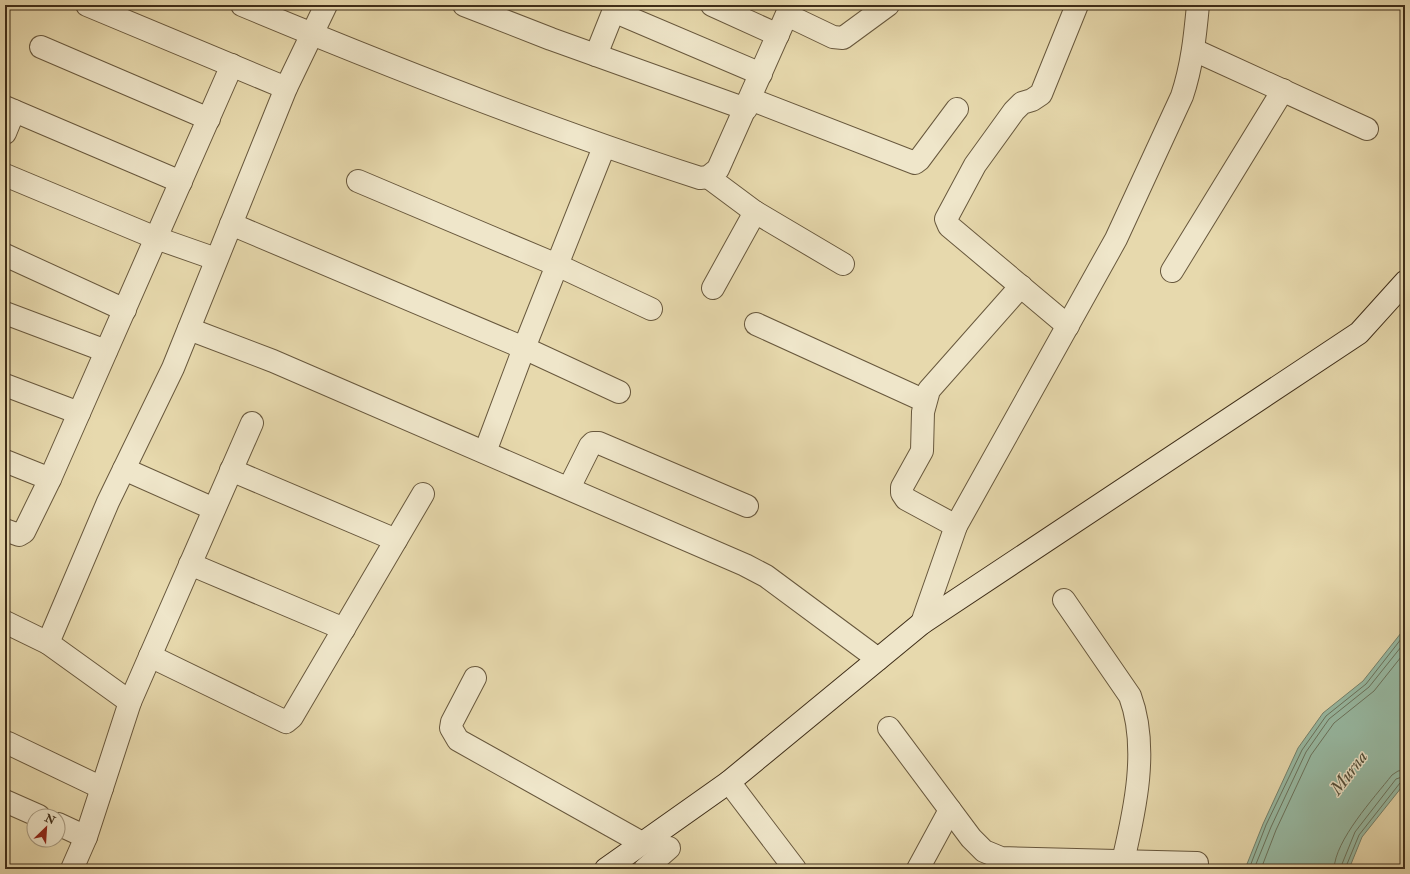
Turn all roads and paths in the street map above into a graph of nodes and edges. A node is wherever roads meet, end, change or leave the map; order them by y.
1 (87, 5) edge
2 (242, 5) edge
3 (326, 5) edge
4 (464, 5) edge
5 (712, 5) edge
6 (888, 5) edge
7 (1077, 5) edge
8 (1198, 5) edge
9 (615, 8) edge
10 (789, 10) edge
11 (313, 34) junction
12 (778, 35) junction
13 (41, 47) dead end
14 (1194, 50) junction
15 (596, 55) junction
16 (232, 65) junction
17 (761, 74) junction
18 (286, 88) junction
19 (1283, 90) junction
20 (748, 104) junction
21 (10, 109) edge
22 (957, 110) dead end
23 (209, 119) junction
24 (1367, 129) dead end
25 (5, 133) edge
26 (604, 147) junction
27 (5, 175) edge
28 (708, 177) junction
29 (358, 181) dead end
30 (181, 182) junction
31 (756, 212) junction
32 (231, 224) junction
33 (156, 238) junction
34 (5, 255) edge
35 (216, 259) junction
36 (843, 264) dead end
37 (557, 265) junction
38 (1172, 271) dead end
39 (1405, 282) edge
40 (1021, 286) junction
41 (713, 288) dead end
42 (651, 309) dead end
43 (125, 310) junction
44 (5, 313) edge
45 (756, 324) dead end
46 (1068, 326) junction
47 (189, 329) junction
48 (524, 348) junction
49 (106, 351) junction
50 (5, 385) edge
51 (619, 392) dead end
52 (925, 401) junction
53 (79, 413) junction
54 (252, 423) dead end
55 (485, 452) junction
56 (5, 461) edge
57 (124, 469) junction
58 (232, 470) junction
59 (50, 479) junction
60 (568, 488) junction
61 (423, 494) dead end
62 (747, 506) dead end
63 (214, 509) junction
64 (956, 526) junction
65 (5, 530) edge
66 (396, 540) junction
67 (190, 564) junction
68 (1064, 600) dead end
69 (5, 622) edge
70 (922, 623) junction
71 (344, 629) junction
72 (48, 643) junction
73 (150, 656) junction
74 (878, 659) junction
75 (475, 678) dead end
76 (130, 702) junction
77 (889, 728) dead end
78 (8, 743) dead end
79 (729, 782) junction
80 (102, 788) junction
81 (5, 801) edge
82 (26, 810) edge
83 (950, 810) junction
84 (66, 828) edge
85 (86, 837) junction
86 (642, 843) junction
87 (669, 848) dead end
88 (1123, 861) junction
89 (1197, 863) dead end
90 (72, 869) edge
91 (606, 869) edge
92 (645, 869) edge
93 (795, 869) edge
94 (918, 869) edge

1 - 16 street
2 - 11 street
3 - 11 street
4 - 15 street
5 - 12 street
6 - 10 street
7 - 40 street
8 - 14 street
9 - 15 street
9 - 17 street
10 - 12 street
11 - 18 street
11 - 26 street
12 - 17 street
13 - 23 street
14 - 19 street
14 - 46 street
15 - 20 street
16 - 18 street
16 - 23 street
17 - 20 street
18 - 32 street
19 - 24 street
19 - 38 street
20 - 22 street
20 - 28 street
21 - 25 street
21 - 30 street
23 - 30 street
26 - 28 street
26 - 37 street
27 - 33 street
28 - 31 street
29 - 37 street
30 - 33 street
31 - 36 street
31 - 41 street
32 - 35 street
32 - 48 street
33 - 35 street
33 - 43 street
34 - 43 street
35 - 47 street
37 - 42 street
37 - 48 street
39 - 70 street
40 - 46 street
40 - 52 street
43 - 49 street
44 - 49 street
45 - 52 street
46 - 64 street
47 - 55 street
47 - 57 street
48 - 51 street
48 - 55 street
49 - 53 street
50 - 53 street
52 - 64 street
53 - 59 street
54 - 58 street
55 - 60 street
56 - 59 street
57 - 63 street
57 - 72 street
58 - 63 street
58 - 66 street
59 - 65 street
60 - 62 street
60 - 74 street
61 - 66 street
63 - 67 street
64 - 70 street
66 - 71 street
67 - 71 street
67 - 73 street
68 - 88 street
69 - 72 street
70 - 74 street
71 - 73 street
72 - 76 street
73 - 76 street
74 - 79 street
75 - 86 street
76 - 80 street
77 - 83 street
78 - 80 street
79 - 86 street
79 - 93 street
80 - 85 street
81 - 82 street
83 - 88 street
83 - 94 street
84 - 85 street
85 - 90 street
86 - 91 street
87 - 92 street
88 - 89 street

